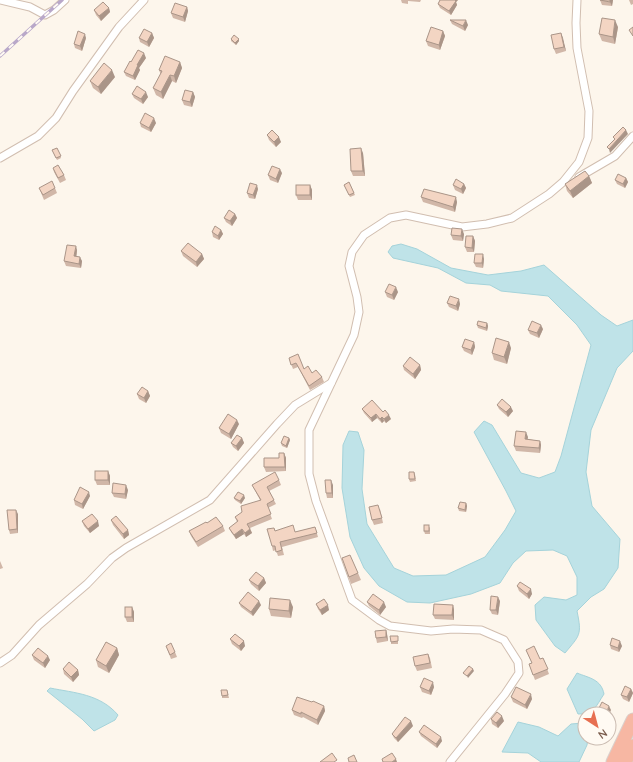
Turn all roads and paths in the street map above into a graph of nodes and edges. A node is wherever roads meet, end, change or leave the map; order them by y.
1 (0, 0) edge
2 (65, 0) edge
3 (144, 0) edge
4 (577, 0) edge
5 (633, 136) edge
6 (0, 158) edge
7 (549, 194) junction
8 (331, 383) junction
9 (0, 663) edge
10 (633, 720) edge
11 (630, 736) edge
12 (633, 746) edge
13 (450, 762) edge
14 (613, 762) edge
15 (625, 762) edge

1 - 2 street
3 - 6 street
4 - 7 street
5 - 7 street
7 - 8 street
8 - 9 street
8 - 13 street
10 - 11 highway
11 - 14 highway
12 - 15 highway

